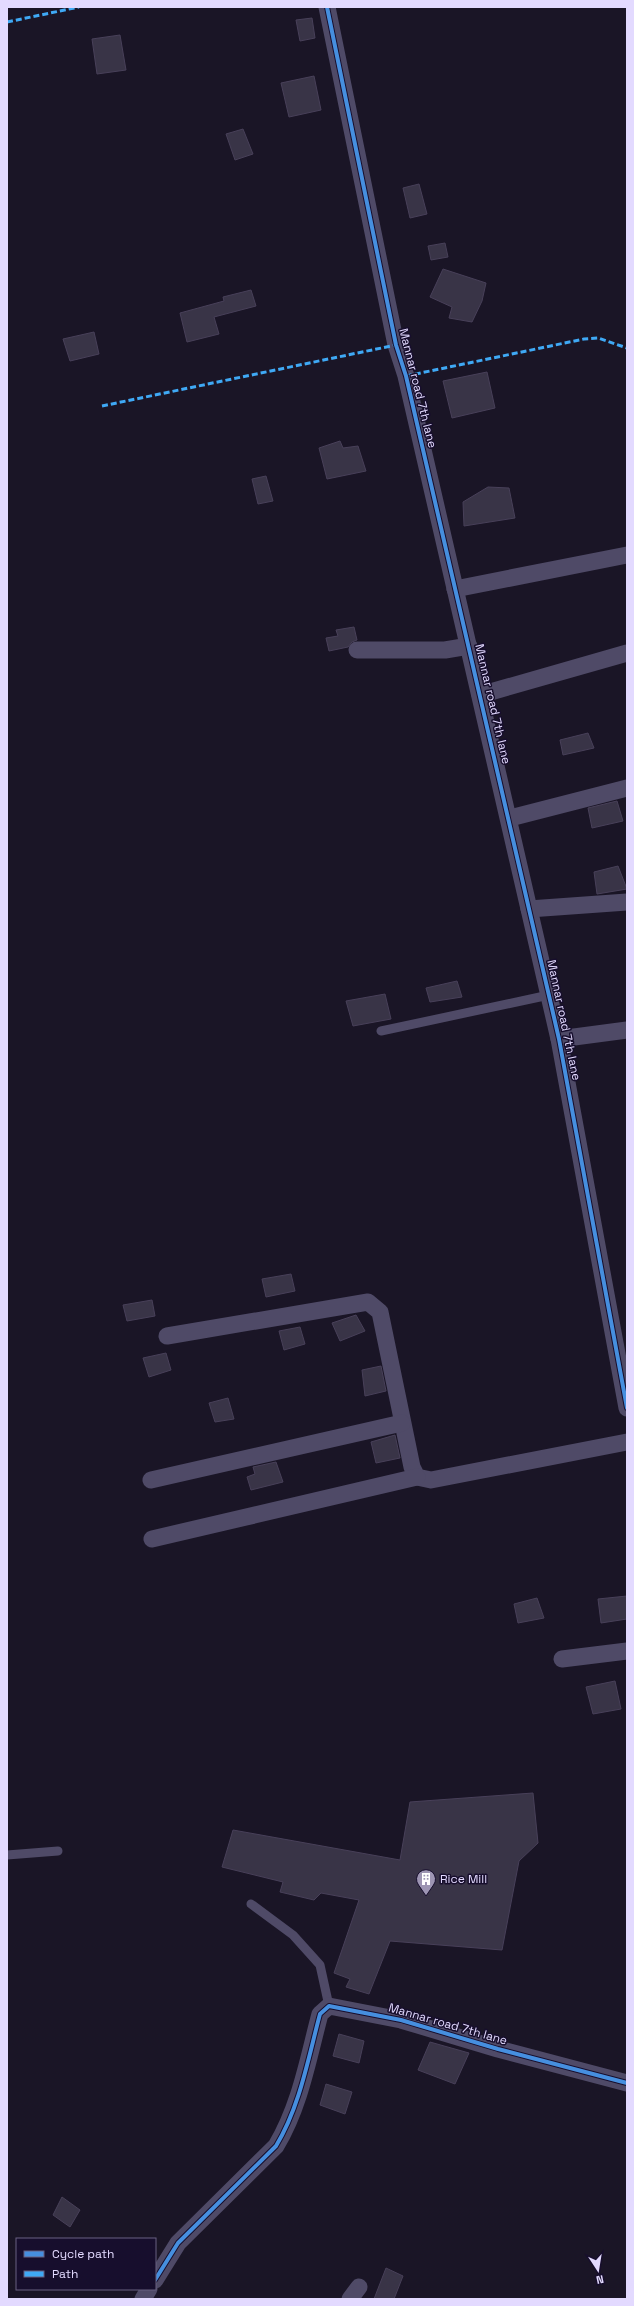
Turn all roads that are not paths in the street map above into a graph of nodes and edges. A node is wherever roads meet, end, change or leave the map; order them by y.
1 (327, 7) edge
2 (627, 555) edge
3 (455, 589) junction
4 (469, 646) junction
5 (357, 650) dead end
6 (627, 653) edge
7 (480, 695) junction
8 (627, 788) edge
9 (510, 818) junction
10 (627, 902) edge
11 (529, 908) junction
12 (549, 995) junction
13 (627, 1030) edge
14 (381, 1031) dead end
15 (559, 1039) junction
16 (167, 1336) dead end
17 (623, 1372) edge
18 (627, 1408) edge
19 (402, 1423) junction
20 (627, 1442) edge
21 (418, 1477) junction
22 (151, 1480) dead end
23 (152, 1539) dead end
24 (627, 1651) edge
25 (562, 1659) dead end
26 (58, 1851) dead end
27 (7, 1855) edge
28 (252, 1904) dead end
29 (329, 2006) junction
30 (627, 2083) edge
31 (156, 2278) edge
32 (148, 2290) edge
33 (143, 2299) edge

1 - 3 street, Mannar road 7th lane
2 - 3 street
3 - 4 street, Mannar road 7th lane
4 - 5 street
4 - 7 street, Mannar road 7th lane
6 - 7 street
7 - 9 street, Mannar road 7th lane
8 - 9 street
9 - 11 street, Mannar road 7th lane
10 - 11 street
11 - 12 street, Mannar road 7th lane
12 - 14 lane
12 - 15 street, Mannar road 7th lane
13 - 15 street
15 - 17 street, Mannar road 7th lane
16 - 19 street
17 - 18 street, Mannar road 7th lane
19 - 21 street
19 - 22 street
20 - 21 street
21 - 23 street
24 - 25 street
26 - 27 lane
28 - 29 lane
29 - 30 street, Mannar road 7th lane
29 - 31 street
32 - 33 street

